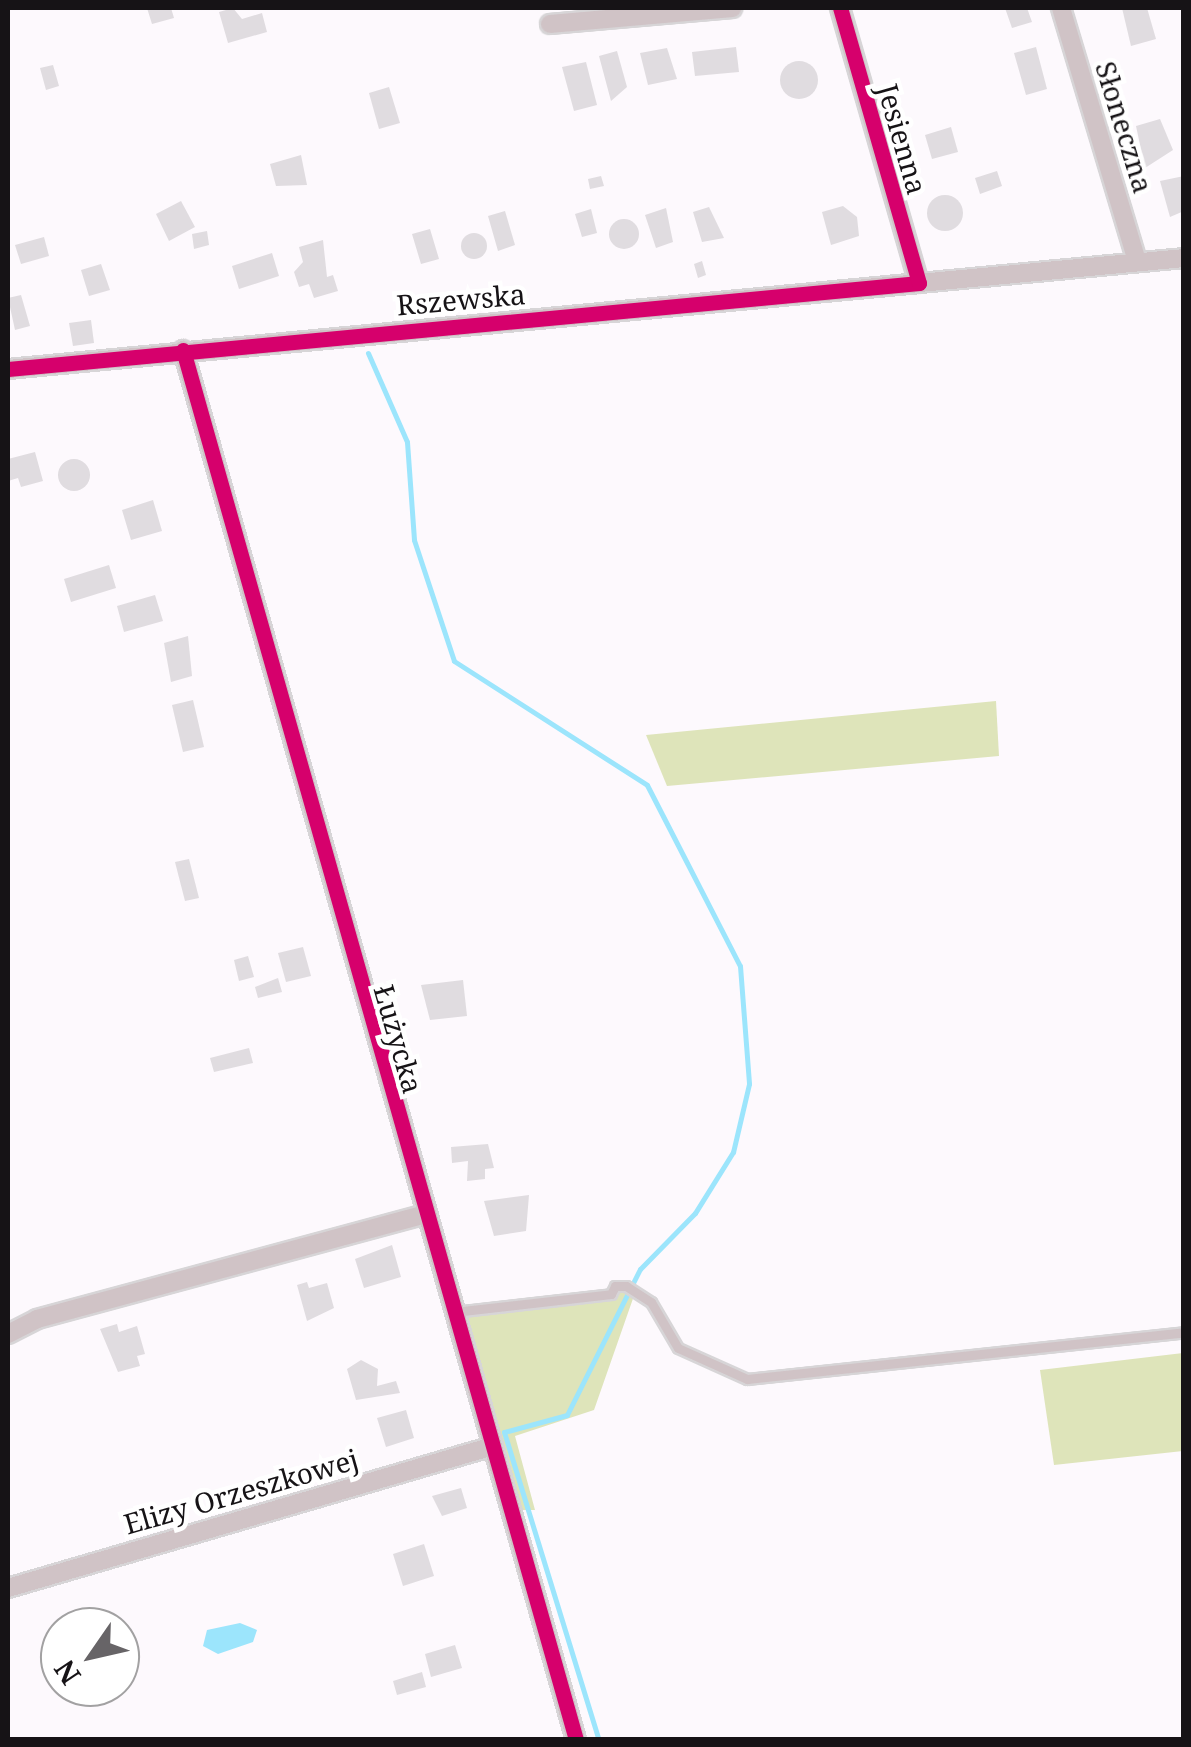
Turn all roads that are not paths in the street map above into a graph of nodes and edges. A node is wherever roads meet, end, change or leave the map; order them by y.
1 (732, 8) edge
2 (840, 8) edge
3 (1061, 8) edge
4 (550, 24) dead end
5 (1184, 258) edge
6 (1136, 262) junction
7 (919, 283) junction
8 (182, 350) junction
9 (8, 369) edge
10 (423, 1215) junction
11 (451, 1312) junction
12 (1184, 1332) edge
13 (8, 1334) edge
14 (490, 1447) junction
15 (8, 1588) edge
16 (576, 1740) edge

1 - 4 street
2 - 7 street, Jesienna
3 - 6 street, Słoneczna
5 - 6 street, Rszewska
6 - 7 street, Rszewska
7 - 8 street, Rszewska
8 - 9 street, Rszewska
8 - 10 street, Łużycka
10 - 11 street, Łużycka
10 - 13 street
11 - 12 lane
11 - 14 street, Łużycka
14 - 15 street, Elizy Orzeszkowej
14 - 16 street, Łużycka

